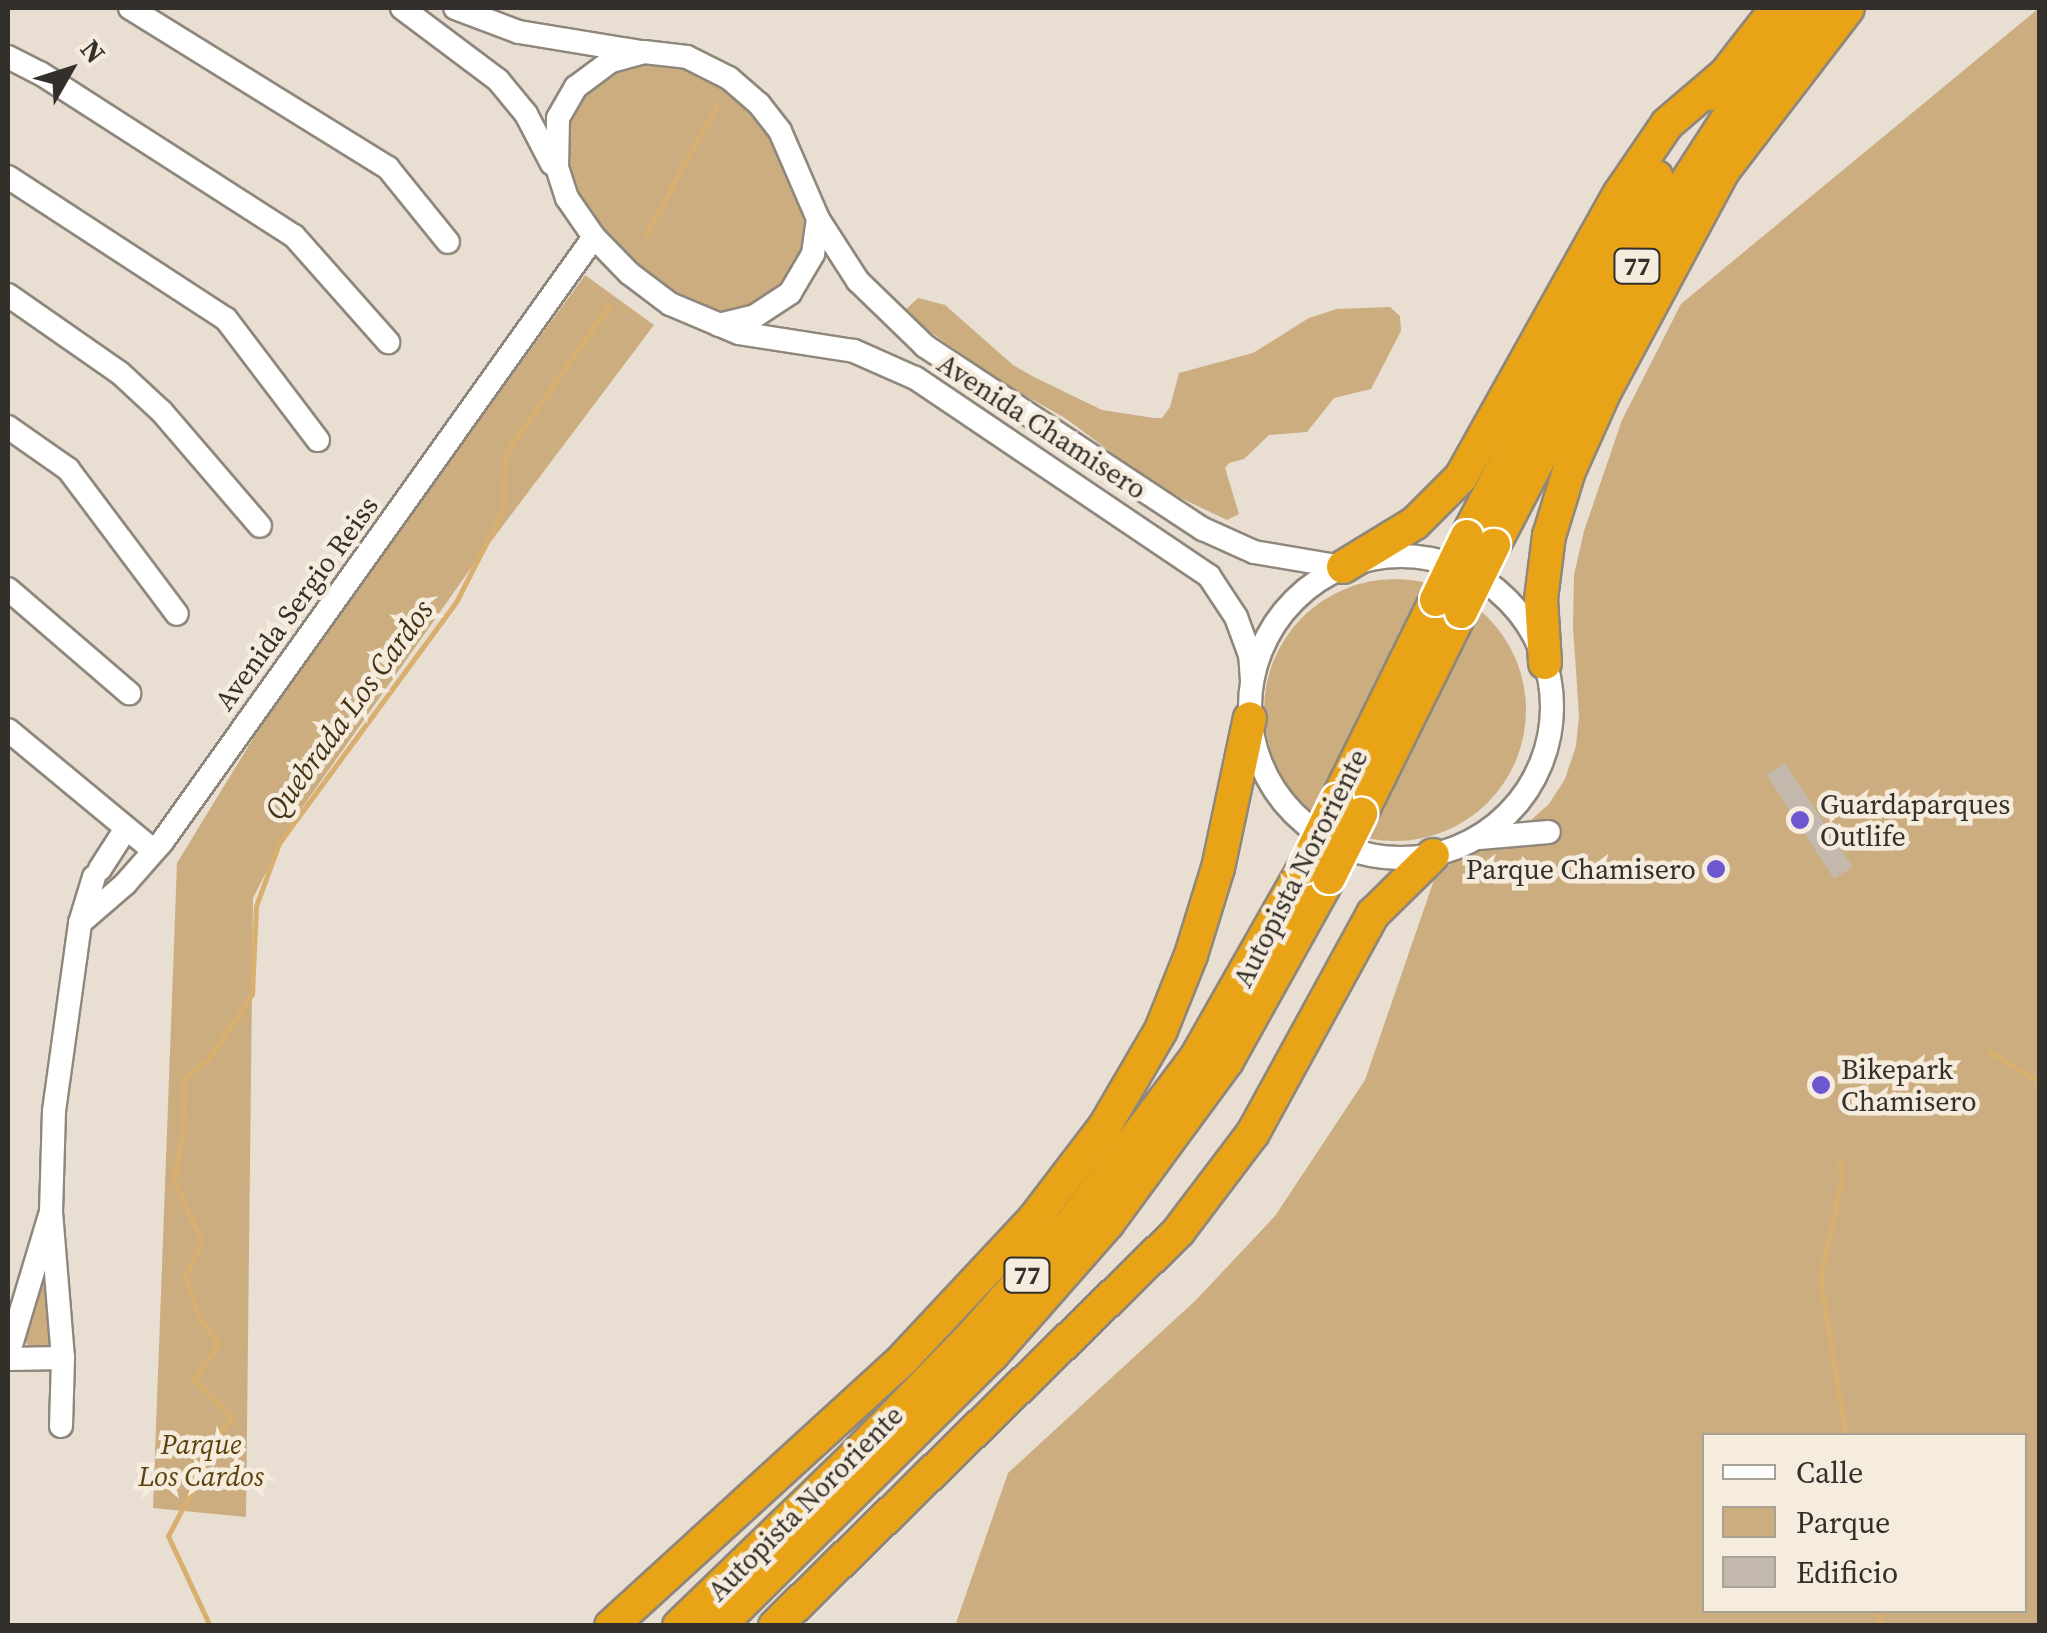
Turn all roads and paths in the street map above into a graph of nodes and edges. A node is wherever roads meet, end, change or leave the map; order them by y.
1 (130, 8) edge
2 (402, 8) edge
3 (454, 8) edge
4 (1777, 8) edge
5 (1813, 8) edge
6 (1848, 8) edge
7 (644, 52) junction
8 (8, 58) edge
9 (1722, 76) junction
10 (8, 177) edge
11 (563, 186) junction
12 (818, 220) junction
13 (594, 237) junction
14 (448, 242) dead end
15 (8, 295) edge
16 (718, 325) junction
17 (388, 342) dead end
18 (8, 428) edge
19 (318, 440) dead end
20 (260, 526) dead end
21 (1481, 540) junction
22 (1343, 567) junction
23 (8, 589) edge
24 (178, 614) dead end
25 (1545, 663) junction
26 (1252, 680) junction
27 (129, 693) dead end
28 (1250, 718) junction
29 (8, 730) edge
30 (125, 830) junction
31 (1549, 832) dead end
32 (1475, 839) junction
33 (152, 849) junction
34 (1433, 855) junction
35 (1317, 873) junction
36 (80, 923) junction
37 (51, 1212) junction
38 (8, 1357) edge
39 (62, 1358) junction
40 (61, 1426) dead end
41 (611, 1626) edge
42 (679, 1626) edge
43 (719, 1626) edge
44 (775, 1626) edge

1 - 14 street
2 - 11 street, Avenida Chamisero
3 - 7 street, Avenida Chamisero
4 - 9 highway, Autopista Nororiente / 77
5 - 21 highway, Autopista Nororiente / 77
6 - 25 highway
7 - 11 street, Avenida Chamisero
7 - 12 street, Avenida Chamisero
8 - 17 street
9 - 21 highway, Autopista Nororiente / 77
9 - 22 highway
10 - 19 street
11 - 13 street, Avenida Chamisero
12 - 16 street
12 - 22 street, Avenida Chamisero
13 - 16 street, Avenida Chamisero
13 - 33 street, Avenida Sergio Reiss
15 - 20 street
16 - 26 street, Avenida Chamisero
18 - 24 street
21 - 35 highway, Autopista Nororiente / 77, bridge
22 - 25 street
22 - 26 street
23 - 27 street
25 - 32 street
26 - 28 street
28 - 34 street
28 - 41 highway
29 - 30 street
30 - 33 street
30 - 36 street
31 - 32 street
32 - 34 street
33 - 36 street, Avenida Sergio Reiss
34 - 44 highway
35 - 42 highway, Autopista Nororiente / 77
35 - 43 highway, Autopista Nororiente / 77
36 - 37 street
37 - 38 street
37 - 39 street
38 - 39 street
39 - 40 street

